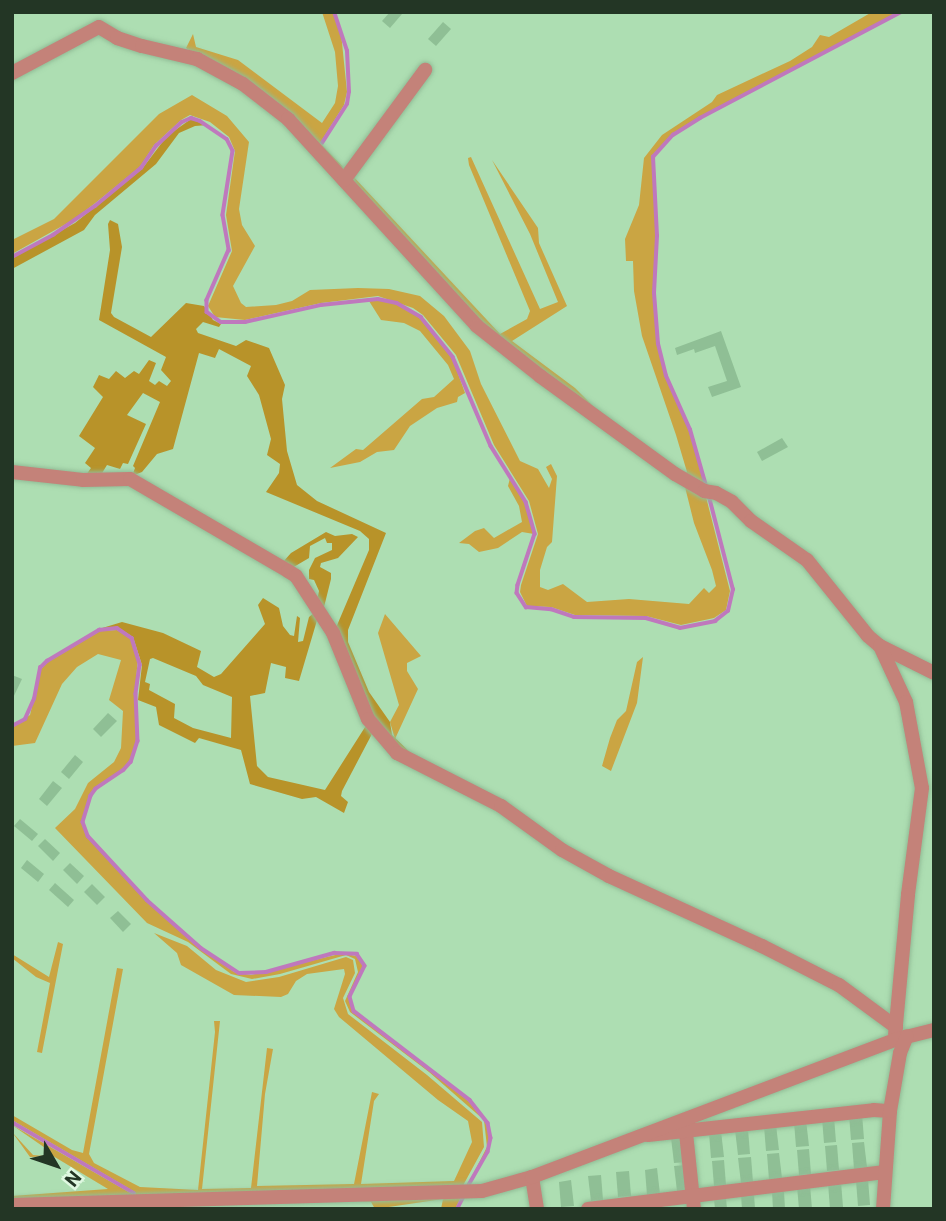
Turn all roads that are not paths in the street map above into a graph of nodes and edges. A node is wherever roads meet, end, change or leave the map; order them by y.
1 (425, 70) dead end
2 (12, 73) edge
3 (344, 180) junction
4 (12, 472) edge
5 (880, 646) junction
6 (934, 673) edge
7 (934, 1030) edge
8 (899, 1034) junction
9 (890, 1111) junction
10 (643, 1133) junction
11 (686, 1133) junction
12 (885, 1171) junction
13 (532, 1177) junction
14 (693, 1202) edge
15 (12, 1205) edge
16 (537, 1209) edge
17 (588, 1209) edge
18 (883, 1209) edge

1 - 3 street
2 - 3 street
3 - 5 street
4 - 8 street
5 - 6 street
5 - 8 street
7 - 8 street
8 - 9 street
8 - 10 street
9 - 11 street
9 - 12 street
10 - 11 street
10 - 13 street
11 - 14 street
12 - 14 street
12 - 18 street
13 - 15 street
13 - 16 street
14 - 17 street

